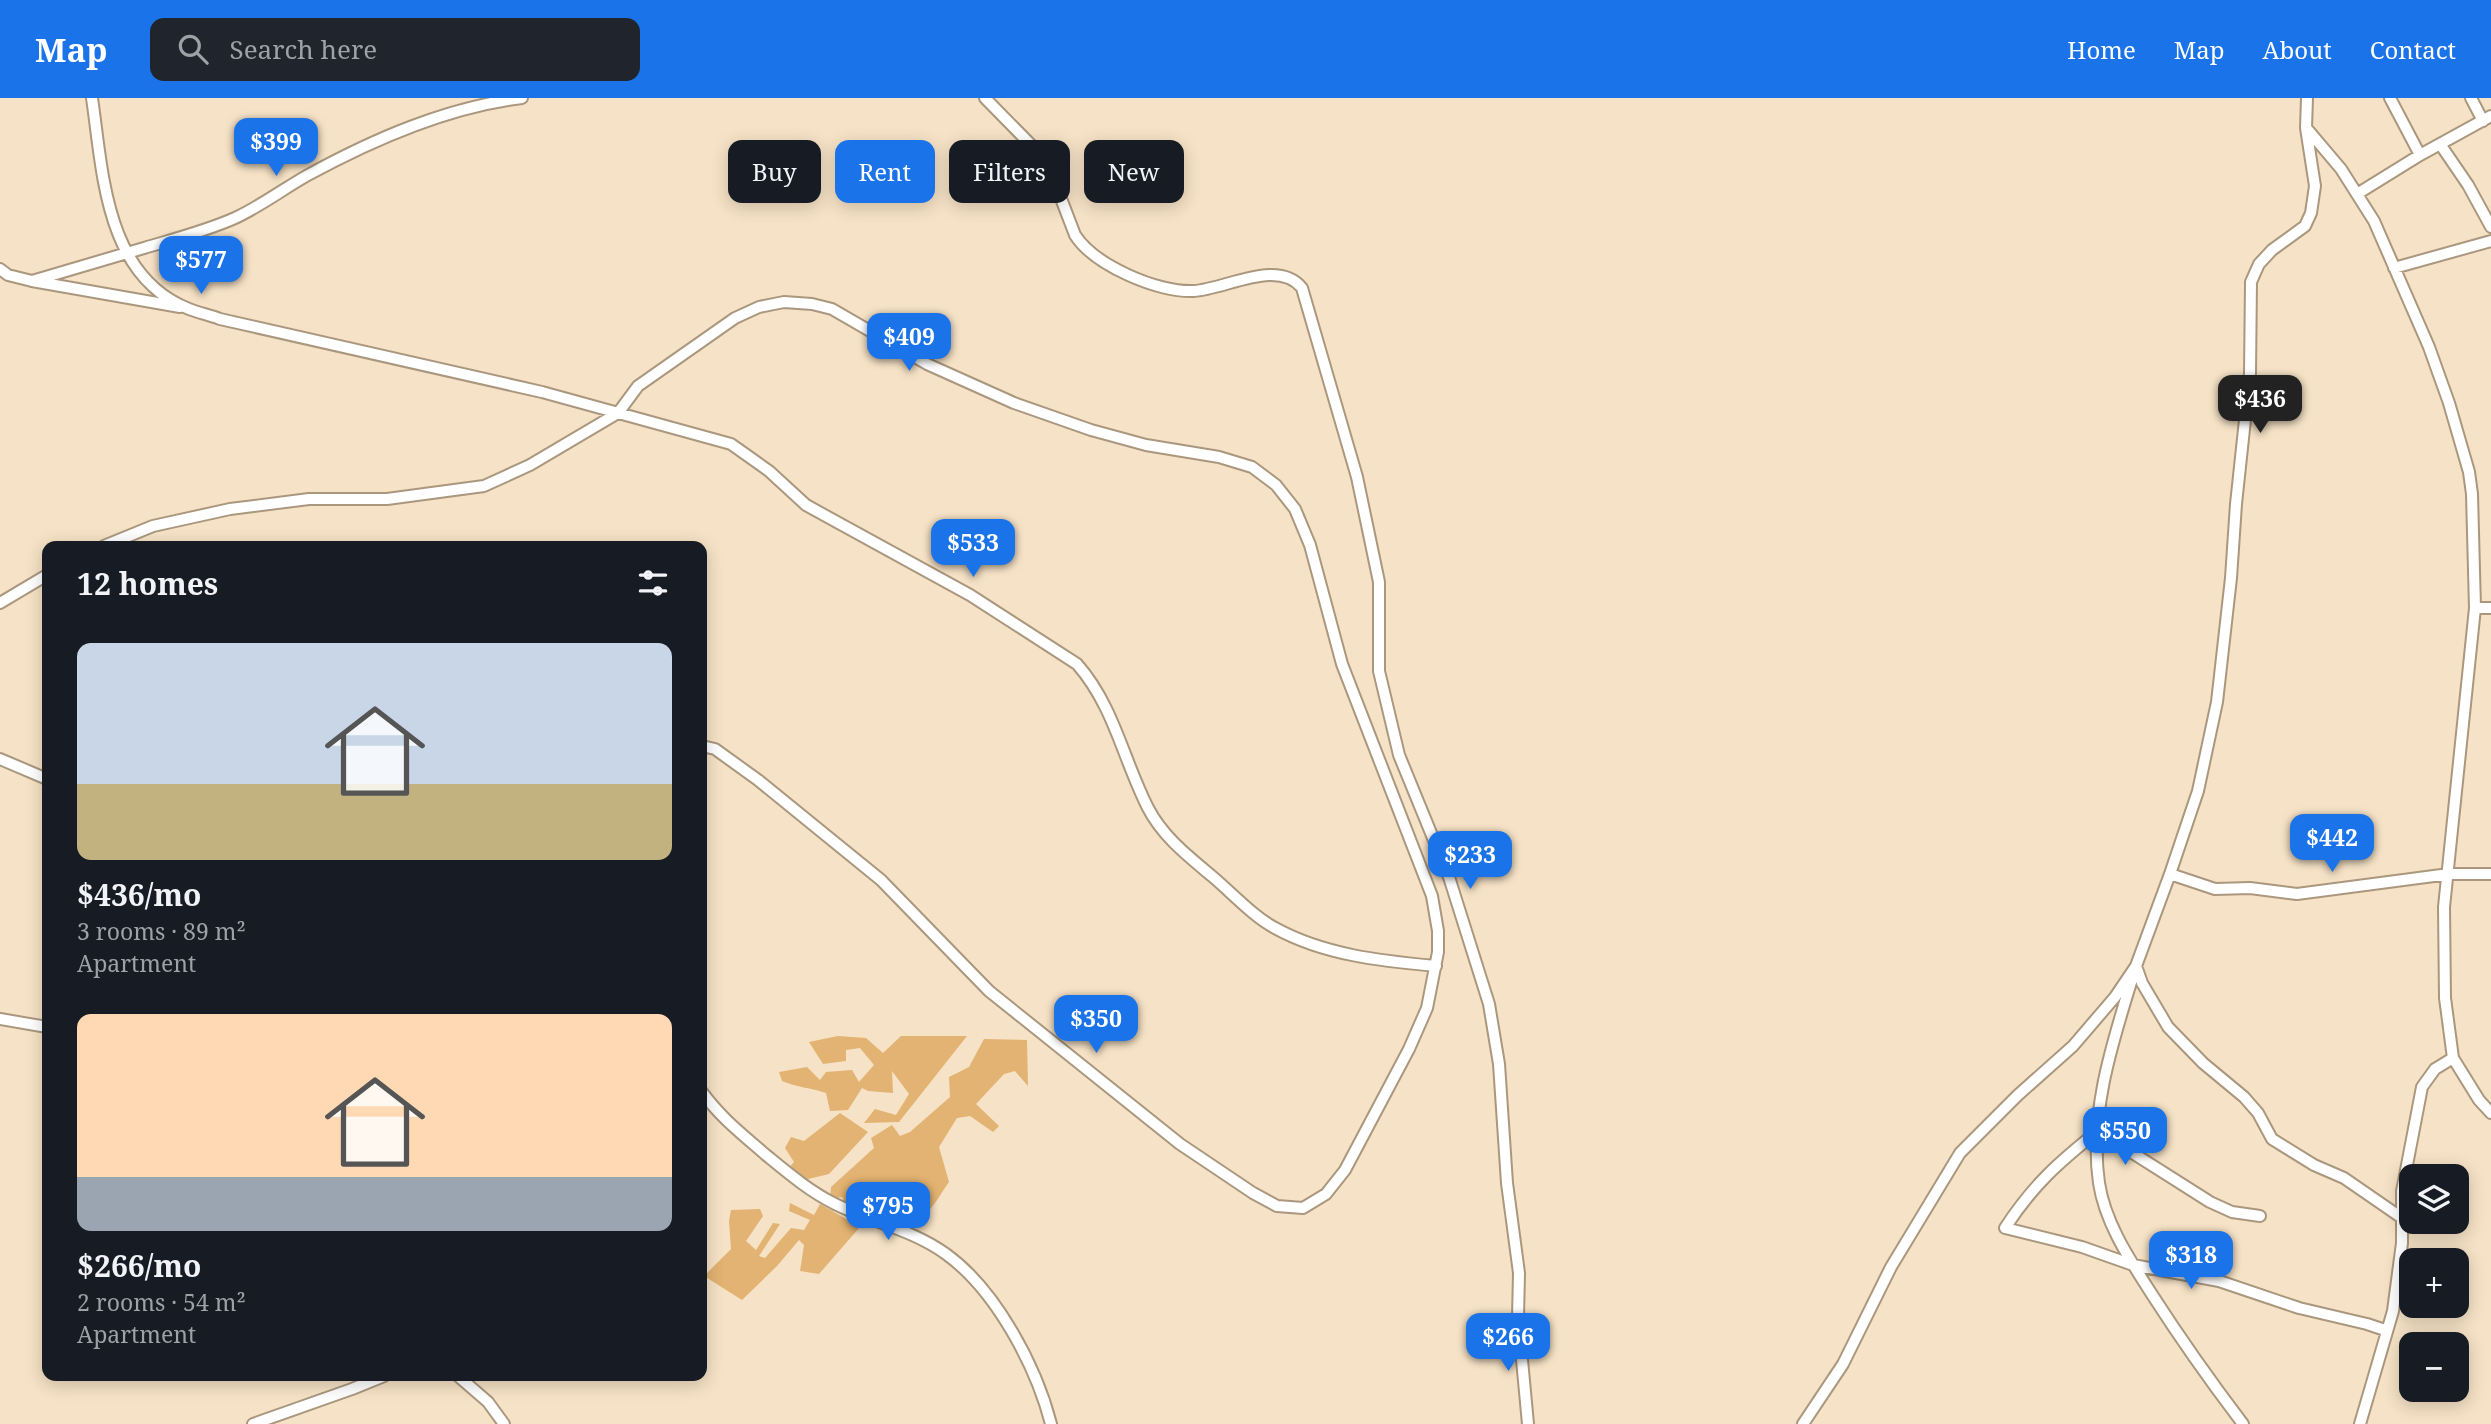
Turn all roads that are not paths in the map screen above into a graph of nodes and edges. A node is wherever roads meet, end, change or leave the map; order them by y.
1 (92, 98) edge
2 (522, 98) edge
3 (985, 98) edge
4 (2307, 98) edge
5 (2389, 98) edge
6 (2472, 98) edge
7 (2487, 119) edge
8 (2306, 128) junction
9 (2440, 144) junction
10 (2420, 155) junction
11 (2357, 194) junction
12 (2491, 227) edge
13 (2491, 241) edge
14 (127, 253) junction
15 (2394, 268) junction
16 (3, 276) edge
17 (32, 281) junction
18 (188, 309) junction
19 (618, 412) junction
20 (116, 541) edge
21 (42, 578) edge
22 (0, 603) edge
23 (2474, 608) junction
24 (2491, 608) edge
25 (707, 747) edge
26 (0, 759) edge
27 (42, 777) edge
28 (2170, 874) junction
29 (2449, 874) junction
30 (2491, 874) edge
31 (1436, 966) junction
32 (2136, 966) junction
33 (0, 1019) edge
34 (42, 1026) edge
35 (2453, 1058) junction
36 (707, 1098) edge
37 (2491, 1113) edge
38 (2098, 1130) junction
39 (2407, 1164) edge
40 (2260, 1216) dead end
41 (2399, 1216) edge
42 (2402, 1234) edge
43 (2133, 1265) junction
44 (2385, 1330) junction
45 (371, 1381) edge
46 (464, 1381) edge
47 (1526, 1423) edge
48 (253, 1424) edge
49 (504, 1424) edge
50 (1051, 1424) edge
51 (1804, 1424) edge
52 (2243, 1424) edge
53 (2360, 1424) edge

1 - 14 street
2 - 14 street
3 - 47 street
4 - 8 street
5 - 10 street
6 - 7 street
7 - 9 street
8 - 11 street
8 - 28 street
9 - 10 street
9 - 12 street
10 - 11 street
11 - 15 street
13 - 15 street
14 - 17 street
14 - 18 street
15 - 23 street
16 - 17 street
17 - 18 street
18 - 19 street
19 - 20 street
19 - 31 street
19 - 31 street
21 - 22 street
23 - 24 street
23 - 29 street
25 - 31 street
26 - 27 street
28 - 29 street
28 - 32 street
29 - 30 street
29 - 35 street
32 - 38 street
32 - 41 street
32 - 51 street
33 - 34 street
35 - 37 street
35 - 39 street
36 - 50 street
38 - 40 street
38 - 43 street
38 - 43 street
42 - 44 street
43 - 44 street
43 - 52 street
44 - 53 street
45 - 48 street
46 - 49 street

